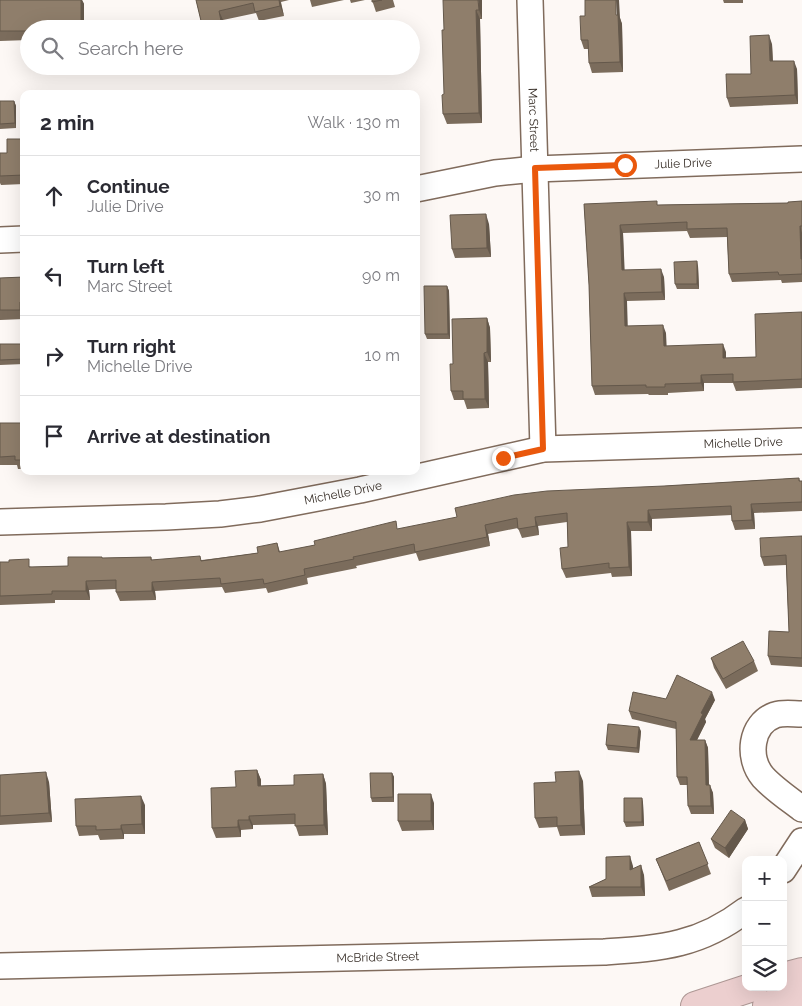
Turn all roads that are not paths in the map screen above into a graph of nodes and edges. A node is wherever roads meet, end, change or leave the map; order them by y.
1 (530, 0) edge
2 (802, 159) edge
3 (535, 168) junction
4 (420, 188) edge
5 (20, 239) edge
6 (0, 240) edge
7 (802, 440) edge
8 (543, 449) junction
9 (0, 522) edge
10 (802, 714) edge
11 (802, 809) edge
12 (802, 841) edge
13 (787, 864) edge
14 (742, 913) edge
15 (0, 966) edge
16 (802, 972) edge
17 (787, 976) edge
18 (742, 991) edge
19 (802, 994) edge
20 (696, 1006) edge
21 (767, 1006) edge

1 - 3 street, Marc Street
2 - 3 street, Julie Drive
3 - 4 street, Julie Drive
3 - 8 street, Marc Street
5 - 6 street
7 - 8 street, Michelle Drive
8 - 9 street, Michelle Drive
10 - 11 street
12 - 13 street
14 - 15 street, McBride Street
16 - 17 highway
18 - 20 highway
19 - 21 highway

